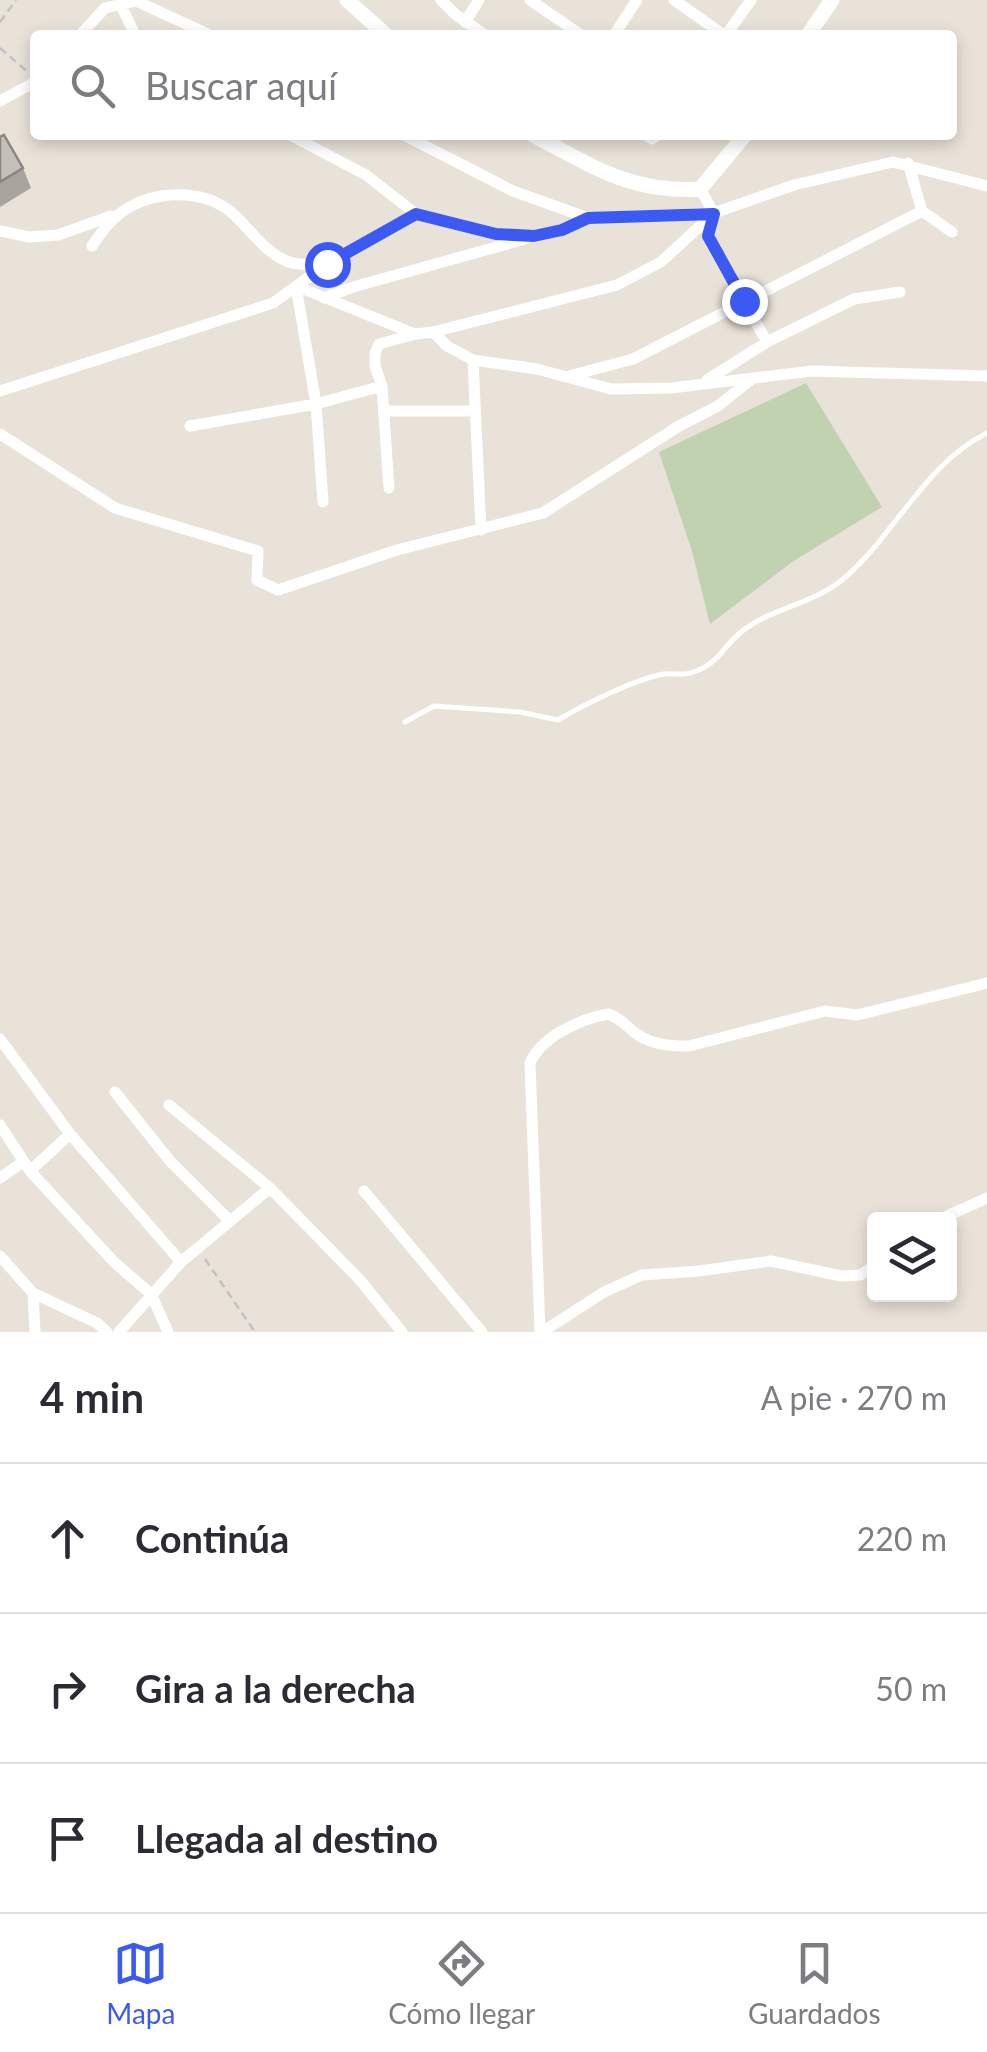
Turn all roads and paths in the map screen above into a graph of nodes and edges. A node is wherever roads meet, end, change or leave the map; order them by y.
1 (16, 0) edge
2 (92, 0) edge
3 (349, 0) edge
4 (441, 0) edge
5 (479, 0) edge
6 (530, 0) edge
7 (637, 0) edge
8 (674, 0) edge
9 (751, 0) edge
10 (832, 0) edge
11 (137, 1) edge
12 (120, 4) junction
13 (105, 8) junction
14 (0, 22) edge
15 (465, 22) junction
16 (85, 30) edge
17 (133, 30) edge
18 (199, 30) edge
19 (381, 30) edge
20 (477, 30) edge
21 (574, 30) edge
22 (617, 30) edge
23 (718, 30) edge
24 (729, 30) edge
25 (811, 30) edge
26 (0, 48) edge
27 (30, 76) edge
28 (30, 84) edge
29 (0, 102) edge
30 (300, 140) edge
31 (414, 140) edge
32 (545, 140) edge
33 (742, 140) edge
34 (908, 164) junction
35 (987, 186) edge
36 (700, 189) junction
37 (124, 210) junction
38 (922, 211) junction
39 (416, 214) junction
40 (714, 214) junction
41 (588, 218) junction
42 (0, 231) edge
43 (952, 232) dead end
44 (534, 236) junction
45 (92, 246) dead end
46 (327, 264) junction
47 (296, 286) junction
48 (900, 292) dead end
49 (324, 298) junction
50 (744, 301) junction
51 (433, 332) junction
52 (415, 334) junction
53 (767, 342) junction
54 (472, 360) junction
55 (570, 376) junction
56 (987, 376) edge
57 (754, 378) junction
58 (702, 383) junction
59 (382, 386) junction
60 (0, 392) edge
61 (316, 404) junction
62 (473, 410) junction
63 (384, 411) junction
64 (190, 426) dead end
65 (987, 433) edge
66 (0, 434) edge
67 (390, 488) dead end
68 (322, 502) dead end
69 (481, 530) junction
70 (405, 722) dead end
71 (987, 983) edge
72 (0, 1040) edge
73 (115, 1092) dead end
74 (169, 1105) dead end
75 (0, 1125) edge
76 (70, 1134) junction
77 (27, 1166) junction
78 (0, 1178) edge
79 (270, 1188) junction
80 (364, 1191) dead end
81 (987, 1198) edge
82 (956, 1212) edge
83 (230, 1221) junction
84 (198, 1250) junction
85 (0, 1256) edge
86 (181, 1262) junction
87 (867, 1270) edge
88 (34, 1294) junction
89 (151, 1294) junction
90 (35, 1332) edge
91 (107, 1332) edge
92 (119, 1332) edge
93 (168, 1332) edge
94 (255, 1332) edge
95 (402, 1332) edge
96 (482, 1332) edge
97 (541, 1332) edge

1 - 14 path
2 - 13 street
3 - 19 main road
4 - 15 street
5 - 15 street
6 - 21 street
7 - 22 street
8 - 23 street
9 - 24 street
10 - 25 main road
11 - 12 street
11 - 18 street
12 - 13 street
12 - 17 street
13 - 16 street
15 - 20 street
26 - 27 path
28 - 29 street
30 - 39 street
31 - 41 street
32 - 36 main road
33 - 36 main road
34 - 35 street
34 - 38 street
34 - 40 street
36 - 40 street
37 - 42 street
37 - 45 street
37 - 46 street
38 - 43 street
38 - 50 street
39 - 44 street
39 - 46 street
40 - 41 street
40 - 50 street
40 - 51 street
41 - 44 street
44 - 49 street
46 - 47 street
47 - 49 street
47 - 60 street
47 - 61 street
48 - 53 street
49 - 52 street
50 - 53 street
50 - 55 street
51 - 52 street
51 - 54 street
52 - 59 street
53 - 58 street
54 - 55 street
54 - 62 street
55 - 58 street
56 - 57 street
57 - 58 street
57 - 69 street
59 - 61 street
59 - 63 street
61 - 64 street
61 - 68 street
62 - 63 street
62 - 69 street
63 - 67 street
65 - 70 lane
66 - 69 street
71 - 97 street
72 - 76 street
73 - 83 street
74 - 79 street
75 - 77 street
76 - 77 street
76 - 86 street
77 - 78 street
77 - 89 street
79 - 83 street
79 - 95 street
80 - 96 street
81 - 82 street
83 - 84 street
84 - 86 street
84 - 94 path
85 - 88 street
86 - 89 street
87 - 97 street
88 - 90 street
88 - 91 street
89 - 92 street
89 - 93 street

